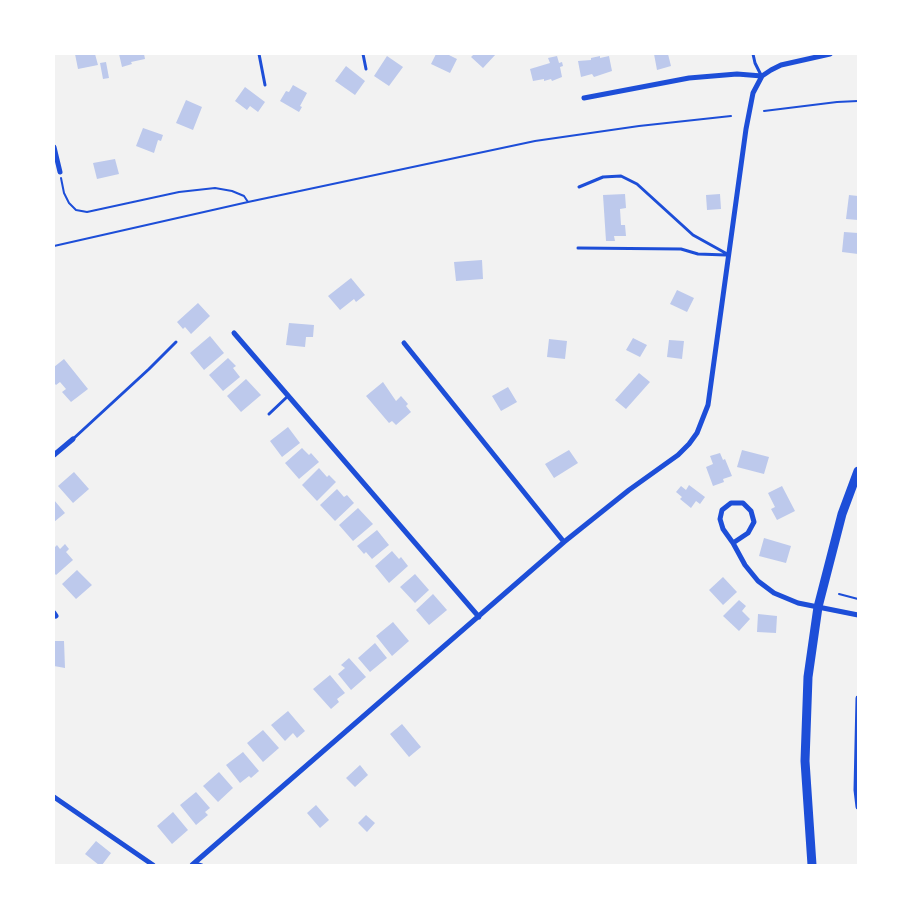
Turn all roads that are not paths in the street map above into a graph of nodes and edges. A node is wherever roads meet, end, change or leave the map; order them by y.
1 (259, 54) edge
2 (363, 54) edge
3 (754, 54) edge
4 (830, 54) edge
5 (366, 69) dead end
6 (762, 76) junction
7 (265, 85) dead end
8 (584, 98) dead end
9 (54, 147) edge
10 (60, 172) road end
11 (579, 187) dead end
12 (578, 248) dead end
13 (729, 255) junction
14 (234, 333) dead end
15 (176, 342) dead end
16 (404, 344) dead end
17 (288, 396) junction
18 (269, 414) dead end
19 (72, 439) joint
20 (54, 455) edge
21 (858, 471) edge
22 (564, 542) junction
23 (733, 543) junction
24 (818, 607) junction
25 (858, 615) edge
26 (479, 617) junction
27 (858, 698) edge
28 (54, 797) edge
29 (858, 807) edge
30 (193, 864) edge
31 (153, 865) edge
32 (202, 865) edge
33 (812, 865) edge

1 - 7 lane
2 - 5 lane
3 - 6 lane
4 - 6 street
6 - 8 street
6 - 13 street
9 - 10 street
11 - 13 lane
12 - 13 lane
13 - 22 street
14 - 17 street
15 - 19 lane
16 - 22 street
17 - 18 lane
17 - 26 street
19 - 20 street
21 - 24 main road
22 - 26 street
23 - 23 street
23 - 24 street
24 - 25 street
24 - 33 main road
26 - 30 street
27 - 29 street
28 - 31 street
30 - 32 lane

